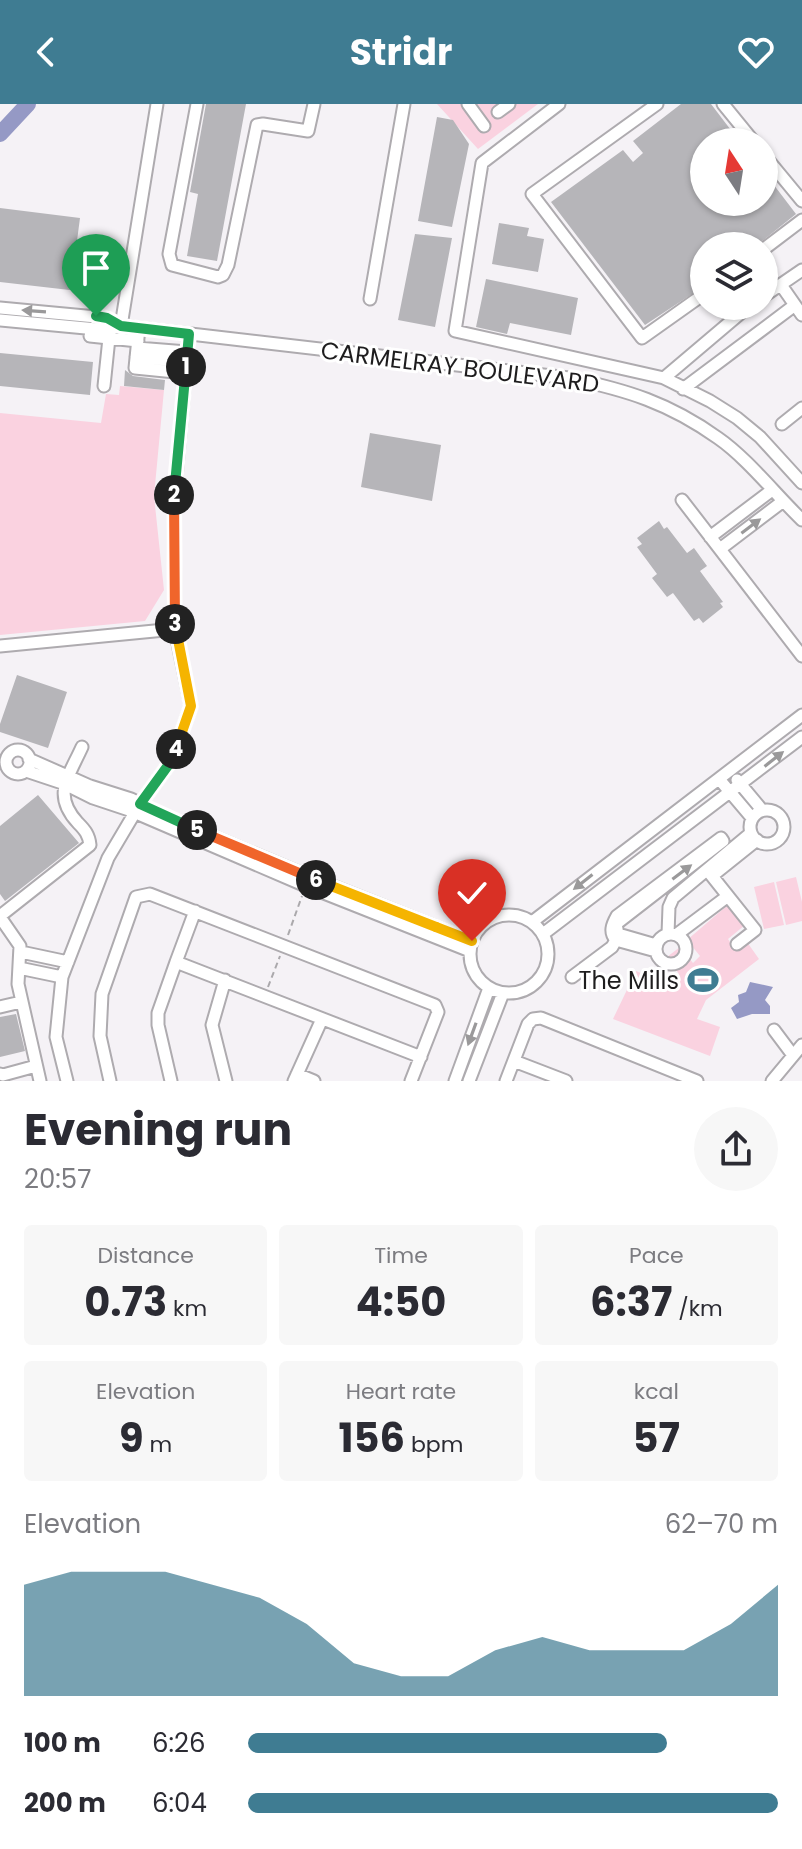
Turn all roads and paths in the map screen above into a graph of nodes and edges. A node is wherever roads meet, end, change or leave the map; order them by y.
1 (157, 104) edge
2 (197, 104) edge
3 (314, 104) edge
4 (404, 104) edge
5 (468, 104) edge
6 (509, 104) edge
7 (559, 104) edge
8 (657, 104) edge
9 (723, 104) edge
10 (498, 112) dead end
11 (484, 126) dead end
12 (743, 128) edge
13 (778, 172) edge
14 (802, 201) edge
15 (802, 220) edge
16 (778, 238) edge
17 (802, 270) edge
18 (781, 285) junction
19 (778, 287) edge
20 (370, 299) dead end
21 (690, 304) edge
22 (0, 308) edge
23 (798, 310) edge
24 (732, 320) edge
25 (5, 324) edge
26 (121, 326) junction
27 (51, 329) junction
28 (189, 334) junction
29 (109, 338) junction
30 (138, 343) junction
31 (186, 363) junction
32 (664, 378) junction
33 (104, 386) dead end
34 (683, 389) junction
35 (802, 408) edge
36 (782, 424) dead end
37 (802, 483) edge
38 (772, 490) junction
39 (682, 500) dead end
40 (782, 502) junction
41 (802, 520) edge
42 (710, 537) junction
43 (720, 549) junction
44 (175, 629) junction
45 (0, 646) edge
46 (802, 656) edge
47 (802, 715) edge
48 (802, 737) edge
49 (82, 747) dead end
50 (28, 765) dead end
51 (729, 771) junction
52 (719, 779) junction
53 (67, 781) junction
54 (736, 789) junction
55 (137, 809) junction
56 (757, 814) junction
57 (643, 836) junction
58 (754, 837) junction
59 (654, 850) junction
60 (616, 857) junction
61 (626, 870) junction
62 (710, 873) junction
63 (728, 896) junction
64 (195, 911) junction
65 (0, 916) edge
66 (532, 922) junction
67 (543, 934) junction
68 (673, 934) junction
69 (616, 940) junction
70 (737, 944) dead end
71 (471, 946) junction
72 (656, 948) junction
73 (21, 952) junction
74 (68, 962) junction
75 (176, 962) junction
76 (19, 968) junction
77 (62, 977) junction
78 (572, 977) dead end
79 (225, 980) junction
80 (489, 988) junction
81 (503, 993) junction
82 (21, 1002) junction
83 (0, 1007) edge
84 (322, 1019) junction
85 (774, 1030) dead end
86 (802, 1045) edge
87 (792, 1054) junction
88 (421, 1057) junction
89 (514, 1061) junction
90 (36, 1066) junction
91 (2, 1077) edge
92 (295, 1077) edge
93 (40, 1081) edge
94 (67, 1081) edge
95 (110, 1081) edge
96 (171, 1081) edge
97 (226, 1081) edge
98 (314, 1081) edge
99 (411, 1081) edge
100 (455, 1081) edge
101 (469, 1081) edge
102 (506, 1081) edge
103 (566, 1081) edge
104 (697, 1081) edge
105 (772, 1081) edge

1 - 26 street
2 - 3 street
4 - 20 street
5 - 11 street
6 - 10 street
7 - 32 street
8 - 21 street
9 - 12 street
13 - 14 street
15 - 16 street
17 - 18 street
18 - 19 street
18 - 23 street
26 -> 22 street, CARMELRAY BOULEVARD
23 - 34 street
24 - 32 street
25 - 27 street, CARMELRAY BOULEVARD
26 - 27 street, CARMELRAY BOULEVARD
26 - 30 street, CARMELRAY BOULEVARD
27 - 29 street
28 - 30 street, CARMELRAY BOULEVARD
28 - 31 street
28 - 38 street, CARMELRAY BOULEVARD
29 - 30 street
29 - 33 street
30 - 31 street
30 - 31 street
31 - 44 street
32 - 34 street
34 - 37 street
35 - 36 street
38 - 40 street, CARMELRAY BOULEVARD
38 - 42 street
39 - 42 street
40 - 41 street, CARMELRAY BOULEVARD
43 -> 40 street
42 - 43 street
43 - 46 street
44 - 45 street
44 - 55 street
47 - 51 street
54 -> 48 street
49 - 53 street
50 - 53 street
51 - 52 street
51 - 54 street
52 - 54 street
52 - 57 street
53 - 55 street
53 - 65 street
54 - 56 street
54 - 59 street
55 - 71 street
55 - 74 street
56 - 58 street
56 - 58 street
57 - 59 street
57 - 60 street
58 - 62 street
59 - 61 street
60 - 61 street
60 -> 66 street
61 - 67 street
62 - 63 street
62 - 68 street
63 - 68 street
63 - 70 street
64 - 75 street
64 - 88 street
64 - 95 street
65 - 73 street
66 - 67 street
66 - 71 street
67 - 81 street
68 - 72 street
68 - 72 street
69 - 72 street
72 -> 69 street
69 - 78 street
71 - 80 street
73 - 74 street
73 - 76 street
74 - 77 street
75 - 79 street
75 - 96 street
76 - 77 street
76 - 82 street
77 - 94 street
79 - 84 street
79 - 97 street
80 - 81 street
80 -> 100 street
81 - 101 street
82 - 83 street
82 - 90 street
84 - 88 street
84 - 92 street
85 - 87 street
86 - 87 street
87 - 105 street
88 - 99 street
89 - 102 street
89 - 103 street
89 - 104 street
90 - 91 street
90 - 93 street
92 - 98 street

